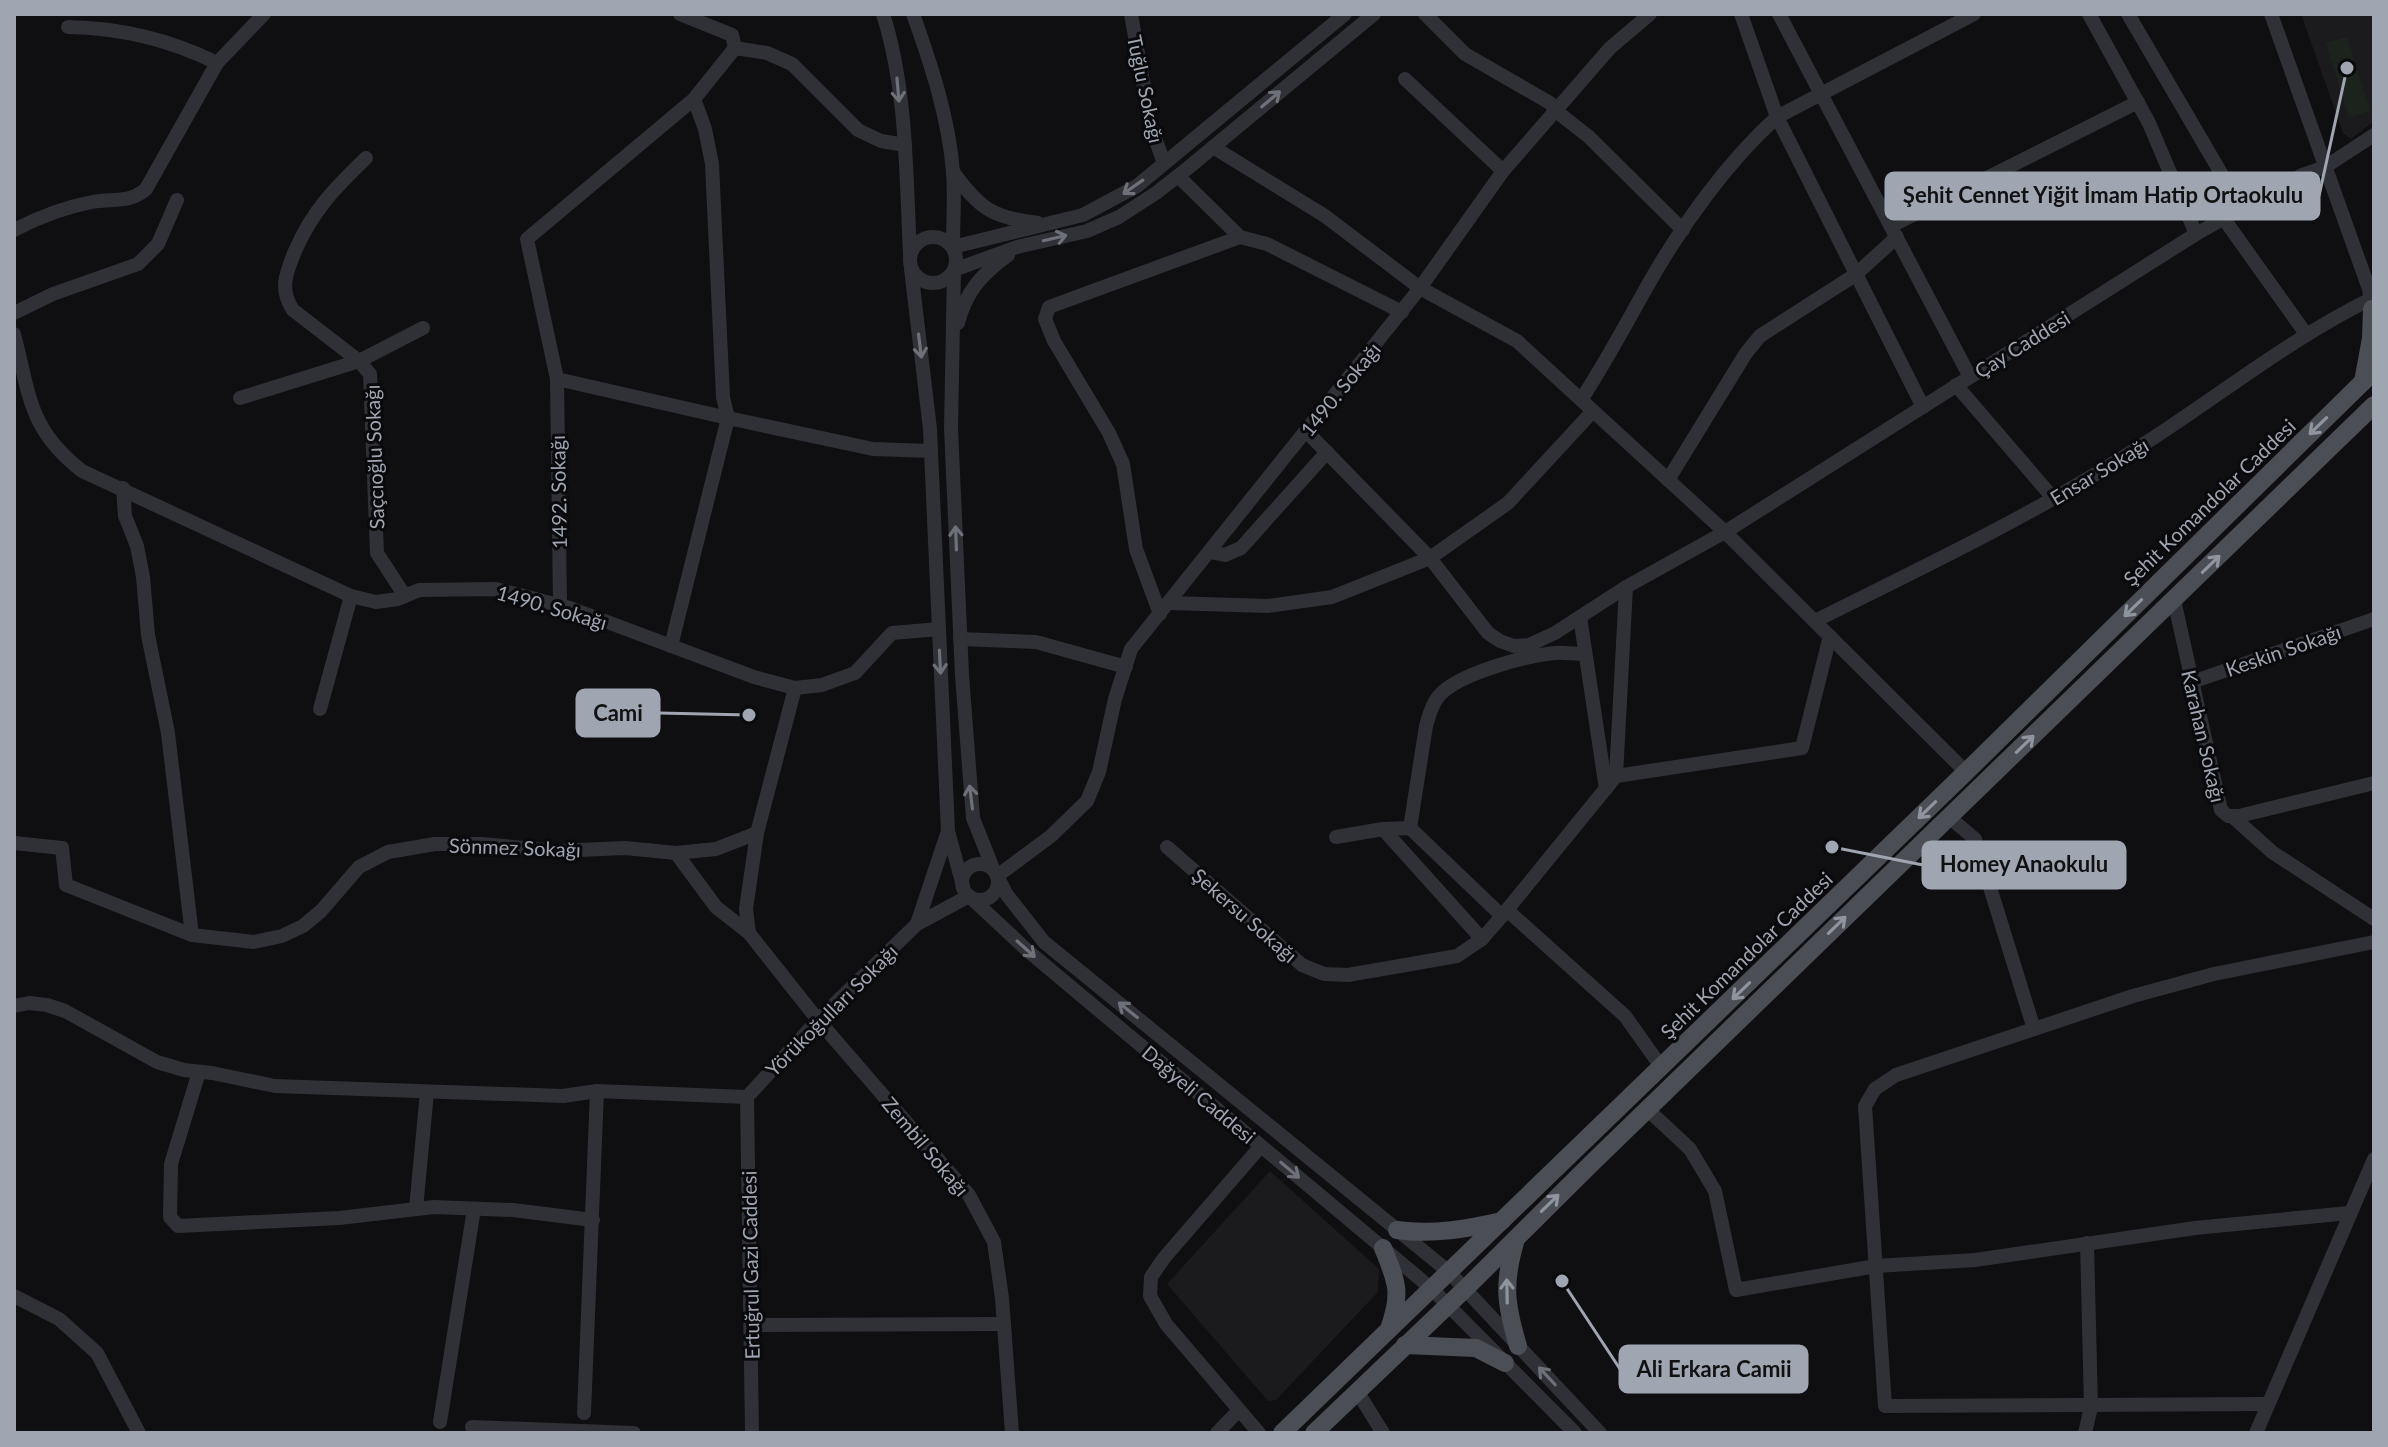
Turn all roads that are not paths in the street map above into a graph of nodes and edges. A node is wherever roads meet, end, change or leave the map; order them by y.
1 (264, 14) edge
2 (680, 14) edge
3 (883, 14) edge
4 (913, 14) edge
5 (1131, 14) edge
6 (1345, 14) edge
7 (1374, 14) edge
8 (1425, 14) edge
9 (1650, 14) edge
10 (1741, 14) edge
11 (1779, 14) edge
12 (1974, 14) edge
13 (2089, 14) edge
14 (2128, 14) edge
15 (2271, 14) edge
16 (68, 27) dead end
17 (735, 48) junction
18 (217, 63) junction
19 (1405, 79) dead end
20 (1822, 95) junction
21 (694, 99) junction
22 (2138, 102) junction
23 (1556, 111) junction
24 (1777, 117) junction
25 (2374, 135) edge
26 (905, 145) junction
27 (1213, 147) junction
28 (366, 158) dead end
29 (1164, 163) junction
30 (2325, 167) junction
31 (1503, 171) junction
32 (953, 172) junction
33 (1178, 176) junction
34 (177, 200) dead end
35 (2242, 209) junction
36 (2224, 219) junction
37 (1046, 224) junction
38 (14, 230) edge
39 (1683, 230) junction
40 (1894, 232) junction
41 (2196, 234) junction
42 (1240, 237) junction
43 (953, 247) junction
44 (1017, 247) junction
45 (911, 261) junction
46 (954, 270) junction
47 (1855, 275) junction
48 (1420, 288) junction
49 (2372, 301) edge
50 (1402, 312) junction
51 (14, 313) edge
52 (423, 328) dead end
53 (14, 334) edge
54 (2306, 334) junction
55 (952, 351) junction
56 (359, 361) junction
57 (1970, 377) junction
58 (2369, 377) edge
59 (557, 379) junction
60 (1956, 385) junction
61 (240, 398) dead end
62 (1581, 400) junction
63 (1923, 407) junction
64 (2371, 410) edge
65 (1593, 411) junction
66 (728, 418) junction
67 (1306, 431) junction
68 (931, 451) junction
69 (1327, 452) junction
70 (1668, 480) junction
71 (123, 488) junction
72 (2054, 499) junction
73 (1725, 532) junction
74 (1210, 552) junction
75 (1430, 558) junction
76 (1626, 587) junction
77 (351, 596) junction
78 (405, 596) junction
79 (2174, 600) junction
80 (560, 605) junction
81 (1165, 608) junction
82 (1580, 617) junction
83 (2374, 619) edge
84 (1815, 621) junction
85 (939, 629) junction
86 (1830, 636) junction
87 (960, 639) junction
88 (671, 646) junction
89 (1585, 654) junction
90 (1126, 667) junction
91 (2192, 682) junction
92 (795, 688) junction
93 (320, 709) dead end
94 (1966, 772) junction
95 (1616, 776) junction
96 (2374, 783) edge
97 (1606, 789) junction
98 (1949, 817) junction
99 (2233, 817) junction
100 (1410, 828) junction
101 (1383, 829) junction
102 (948, 831) junction
103 (757, 833) junction
104 (1336, 837) dead end
105 (14, 843) edge
106 (1167, 847) dead end
107 (676, 853) junction
108 (996, 874) junction
109 (966, 891) junction
110 (1505, 913) junction
111 (2374, 919) edge
112 (917, 924) junction
113 (749, 933) junction
114 (192, 935) junction
115 (1482, 939) junction
116 (2374, 942) edge
117 (14, 1006) edge
118 (818, 1020) junction
119 (2034, 1029) junction
120 (1662, 1068) junction
121 (199, 1072) junction
122 (597, 1091) junction
123 (427, 1092) junction
124 (747, 1097) junction
125 (1647, 1109) junction
126 (1261, 1146) junction
127 (2374, 1159) edge
128 (416, 1209) junction
129 (474, 1209) junction
130 (2349, 1213) junction
131 (593, 1220) junction
132 (1502, 1221) junction
133 (1397, 1230) junction
134 (1517, 1236) junction
135 (2087, 1243) junction
136 (1383, 1248) junction
137 (1876, 1266) junction
138 (1449, 1272) junction
139 (1432, 1289) junction
140 (1465, 1289) junction
141 (14, 1296) edge
142 (1447, 1304) junction
143 (1004, 1324) junction
144 (751, 1325) junction
145 (1388, 1331) junction
146 (1405, 1345) junction
147 (1518, 1346) junction
148 (1505, 1363) junction
149 (1357, 1391) junction
150 (2267, 1404) junction
151 (2091, 1407) junction
152 (1239, 1410) junction
153 (584, 1413) dead end
154 (440, 1422) dead end
155 (472, 1427) dead end
156 (139, 1433) edge
157 (634, 1433) edge
158 (752, 1433) edge
159 (1012, 1433) edge
160 (1217, 1433) edge
161 (1259, 1433) edge
162 (1282, 1433) edge
163 (1314, 1433) edge
164 (1383, 1433) edge
165 (1575, 1433) edge
166 (1600, 1433) edge
167 (2085, 1433) edge
168 (2256, 1433) edge

1 - 18 street
2 - 17 street
3 -> 26 street
4 - 32 street
5 - 29 street, Tuğlu Sokağı
6 - 29 street
27 -> 7 street
8 - 23 street
9 - 23 street, 1490. Sokağı
10 - 24 street
11 - 20 street
12 - 20 street
13 - 22 street
14 - 35 street
15 - 30 street
16 - 18 street
17 - 21 street
17 - 26 street
18 - 38 street
19 - 31 street
20 - 24 street
20 - 40 street
21 - 59 street, 1492. Sokağı
21 - 66 street
22 - 40 street
22 - 41 street
23 - 31 street, 1490. Sokağı
23 - 39 street
24 - 39 street
24 - 47 street
25 - 30 street, Çay Caddesi
26 - 45 street
27 - 33 street
27 - 48 street
28 - 56 street
29 -> 37 street
30 - 35 street, Çay Caddesi
30 - 49 street
31 - 48 street, 1490. Sokağı
32 - 37 street
32 - 43 street
33 - 42 street
44 -> 33 street
34 - 51 street
35 - 36 street, Çay Caddesi
36 - 41 street, Çay Caddesi
36 - 54 street
37 - 43 street
39 - 62 street
40 - 47 street
40 - 57 street
41 - 57 street, Çay Caddesi
42 - 50 street
42 - 81 street
43 - 45 street
43 - 46 street
44 - 46 street
44 - 55 street
45 - 46 street
45 -> 68 street
46 - 55 street
47 - 63 street
47 - 70 street
48 - 50 street, 1490. Sokağı
48 - 62 street
49 - 54 street, Ensar Sokağı
49 - 58 main road
50 - 67 street, 1490. Sokağı
52 - 56 street
53 - 71 street, 1490. Sokağı
54 - 72 street, Ensar Sokağı
87 -> 55 street, Dağyeli Caddesi
56 - 61 street
56 - 78 street, Saçcıoğlu Sokağı
57 - 60 street, Çay Caddesi
58 -> 94 main road, Şehit Komandolar Caddesi
59 - 66 street
59 - 80 street, 1492. Sokağı
60 - 63 street, Çay Caddesi
60 - 72 street
62 - 65 street
63 - 73 street, Çay Caddesi
79 -> 64 main road, Şehit Komandolar Caddesi
65 - 70 street
65 - 75 street
66 - 68 street
66 - 88 street
67 - 69 street, Çay Caddesi
67 - 74 street, 1490. Sokağı
68 - 85 street
69 - 74 street
69 - 75 street, Çay Caddesi
70 - 73 street
71 - 77 street, 1490. Sokağı
71 - 114 street
72 - 84 street, Ensar Sokağı
73 - 76 street, Çay Caddesi
73 - 84 street
74 - 81 street, 1490. Sokağı
75 - 81 street
75 - 82 street, Çay Caddesi
76 - 82 street, Çay Caddesi
76 - 95 street
77 - 78 street, 1490. Sokağı
77 - 93 street
78 - 80 street, 1490. Sokağı
79 - 91 street, Karahan Sokağı
98 -> 79 main road, Şehit Komandolar Caddesi
80 - 88 street, 1490. Sokağı
81 - 90 street, 1490. Sokağı
82 - 89 street
83 - 91 street, Keskin Sokağı
84 - 86 street
85 - 92 street, 1490. Sokağı
85 -> 102 street
86 - 94 street
86 - 95 street
87 - 90 street
108 -> 87 street, Dağyeli Caddesi
88 - 92 street, 1490. Sokağı
89 - 97 street
89 - 100 street
90 - 108 street, 1490. Sokağı
91 - 99 street, Karahan Sokağı
92 - 103 street
94 -> 120 main road, Şehit Komandolar Caddesi
95 - 97 street, Şekersu Sokağı
96 - 99 street, Karahan Sokağı
97 - 110 street, Şekersu Sokağı
98 - 119 street
125 -> 98 main road, Şehit Komandolar Caddesi
99 - 111 street
100 - 101 street
100 - 110 street
101 - 104 street
101 - 115 street
102 - 109 street
102 - 112 street
103 - 107 street, Sönmez Sokağı
103 - 113 street
105 - 114 street, Sönmez Sokağı
106 - 115 street, Şekersu Sokağı
107 - 113 street, Zembil Sokağı
107 - 114 street, Sönmez Sokağı
108 - 109 street
108 - 109 street
133 -> 108 street, Dağyeli Caddesi
109 - 112 street
109 -> 126 street, Dağyeli Caddesi
110 - 115 street, Şekersu Sokağı
110 - 120 street
112 - 118 street, Yörükoğulları Sokağı
113 - 118 street, Zembil Sokağı
116 - 119 street
117 - 121 street
118 - 124 street, Yörükoğulları Sokağı
118 - 143 street, Zembil Sokağı
119 - 137 street
120 - 132 main road, Şehit Komandolar Caddesi
121 - 123 street
121 - 128 street
122 - 123 street
122 - 124 street
122 - 131 street
123 - 128 street
124 - 144 street, Ertuğrul Gazi Caddesi
134 -> 125 main road, Şehit Komandolar Caddesi
125 - 137 street
126 -> 136 street, Dağyeli Caddesi
126 - 152 street
127 - 130 street
128 - 129 street
129 - 131 street
129 - 154 street
130 - 135 street
130 - 150 street
131 - 153 street
132 - 133 main road
132 - 138 main road, Şehit Komandolar Caddesi
133 - 138 street, Dağyeli Caddesi
134 - 140 main road, Şehit Komandolar Caddesi
147 -> 134 main road
135 - 137 street
135 - 151 street
136 - 139 street, Dağyeli Caddesi
136 - 145 main road
137 - 151 street
138 - 139 main road, Şehit Komandolar Caddesi
138 - 140 street, Dağyeli Caddesi
139 - 142 street, Dağyeli Caddesi
139 - 145 main road, Şehit Komandolar Caddesi
140 - 142 main road, Şehit Komandolar Caddesi
140 - 147 street, Dağyeli Caddesi
141 - 156 street
142 - 146 main road, Şehit Komandolar Caddesi
142 - 148 street, Dağyeli Caddesi
143 - 144 street
143 - 159 street, Zembil Sokağı
144 - 158 street, Ertuğrul Gazi Caddesi
145 - 162 main road, Şehit Komandolar Caddesi
146 - 148 main road
146 - 149 main road, Şehit Komandolar Caddesi
166 -> 147 street, Dağyeli Caddesi
148 - 165 street, Dağyeli Caddesi
149 - 163 main road, Şehit Komandolar Caddesi
149 - 164 street
150 - 151 street
150 - 168 street
151 - 167 street
152 - 160 street
152 - 161 street
155 - 157 street

